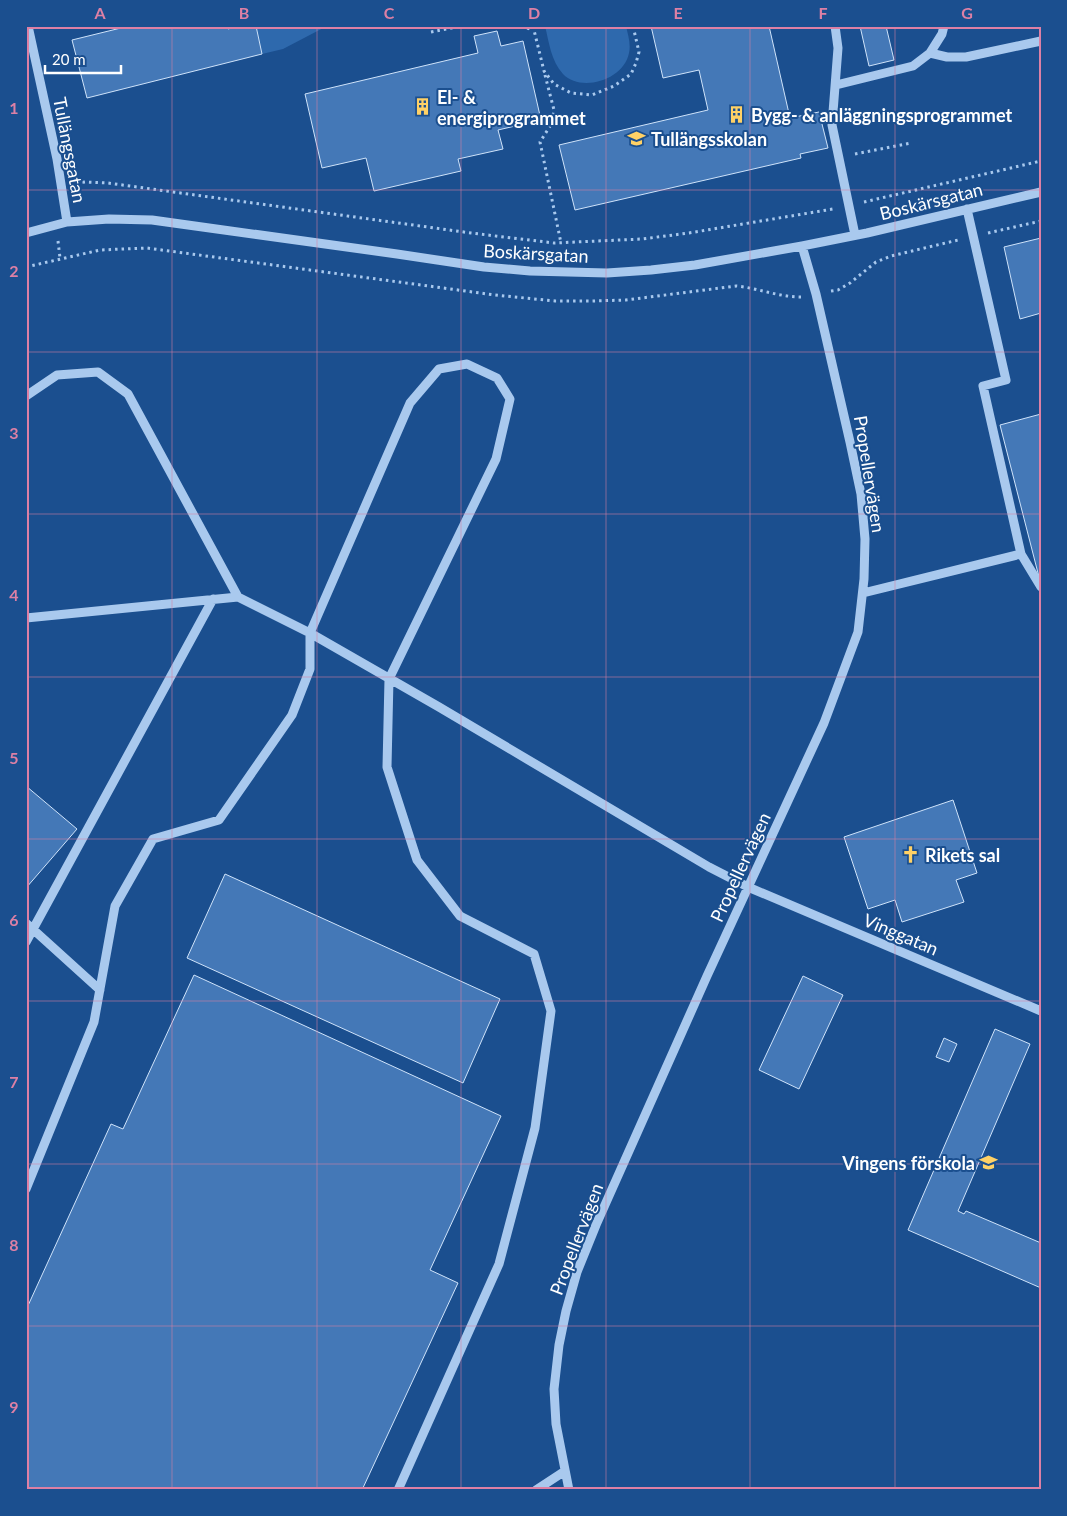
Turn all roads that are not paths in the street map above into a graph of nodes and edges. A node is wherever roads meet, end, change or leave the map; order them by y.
1 (28, 26) edge
2 (835, 26) edge
3 (944, 26) edge
4 (1041, 41) edge
5 (930, 53) junction
6 (836, 85) junction
7 (1041, 192) edge
8 (967, 209) junction
9 (67, 222) junction
10 (26, 233) edge
11 (855, 235) junction
12 (802, 246) junction
13 (26, 396) edge
14 (1021, 554) junction
15 (1041, 586) edge
16 (862, 593) junction
17 (238, 597) junction
18 (213, 599) junction
19 (26, 618) edge
20 (310, 633) junction
21 (389, 679) junction
22 (748, 887) junction
23 (30, 926) edge
24 (26, 942) edge
25 (100, 990) junction
26 (1041, 1011) edge
27 (26, 1189) edge
28 (565, 1471) junction
29 (398, 1490) edge
30 (536, 1490) edge
31 (569, 1490) edge

1 - 9 street, Tullängsgatan
2 - 6 street
3 - 5 street
4 - 5 street
5 - 6 street
6 - 11 street
7 - 8 street, Boskärsgatan
8 - 11 street, Boskärsgatan
8 - 14 street
9 - 10 street, Boskärsgatan
9 - 12 street, Boskärsgatan
11 - 12 street, Boskärsgatan
12 - 16 street, Propellervägen
13 - 17 street
14 - 15 street
14 - 16 street
16 - 22 street, Propellervägen
17 - 18 street
17 - 20 street, Vinggatan
18 - 19 street
18 - 23 street
20 - 21 street, Vinggatan
20 - 21 street
20 - 25 street
21 - 22 street, Vinggatan
21 - 29 street
22 - 26 street, Vinggatan
22 - 28 street, Propellervägen
23 - 24 street
23 - 25 street
25 - 27 street
28 - 30 street
28 - 31 street, Propellervägen

